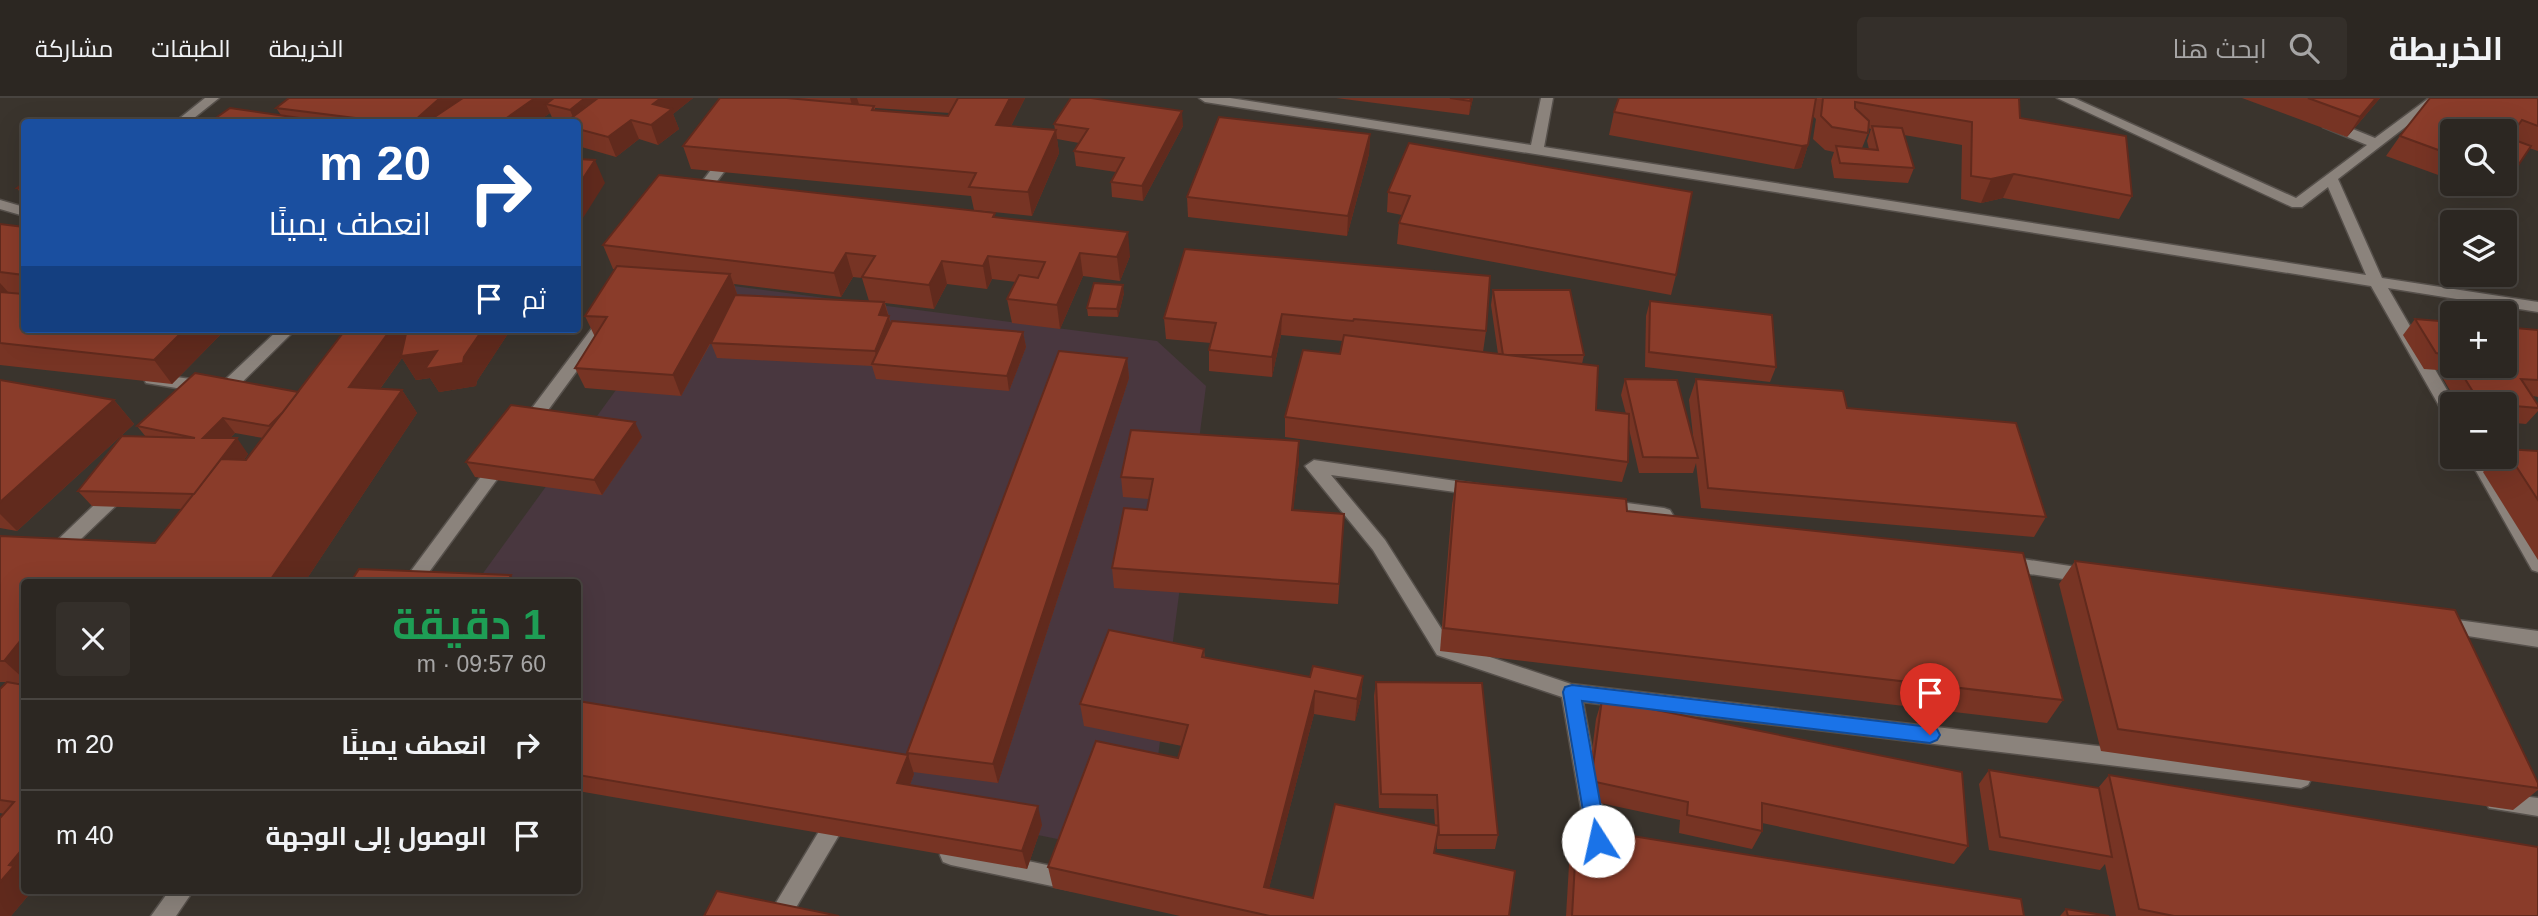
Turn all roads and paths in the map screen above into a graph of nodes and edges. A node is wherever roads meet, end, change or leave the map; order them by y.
1 (213, 98) edge
2 (1205, 98) edge
3 (1547, 98) edge
4 (2063, 98) edge
5 (2437, 98) edge
6 (2313, 118) edge
7 (185, 119) edge
8 (739, 142) edge
9 (2377, 144) junction
10 (1537, 150) junction
11 (2331, 178) junction
12 (0, 204) edge
13 (690, 208) edge
14 (21, 211) edge
15 (2376, 281) junction
16 (616, 307) edge
17 (2538, 307) edge
18 (284, 333) edge
19 (132, 376) edge
20 (225, 390) junction
21 (2440, 393) edge
22 (205, 409) edge
23 (2483, 469) edge
24 (127, 484) edge
25 (1492, 491) edge
26 (1589, 505) edge
27 (1685, 518) edge
28 (1988, 561) edge
29 (2538, 565) edge
30 (39, 568) edge
31 (414, 579) edge
32 (2112, 579) edge
33 (2428, 624) edge
34 (2538, 639) edge
35 (1572, 692) junction
36 (2317, 781) edge
37 (2483, 801) edge
38 (2538, 807) edge
39 (804, 824) edge
40 (831, 830) junction
41 (858, 835) edge
42 (925, 849) edge
43 (1604, 876) edge
44 (1085, 883) edge
45 (179, 894) edge
46 (163, 916) edge
47 (779, 916) edge

1 - 7 street
2 - 10 street
3 - 10 street
4 - 11 street
5 - 9 street
6 - 9 street
8 - 13 street
9 - 11 street
10 - 15 street
11 - 15 street
12 - 14 street
15 - 17 street
15 - 21 street
16 - 31 street
18 - 20 street
19 - 20 street
20 - 22 street
23 - 29 street
24 - 30 street
25 - 35 street
26 - 27 street
28 - 32 street
33 - 34 street
35 - 36 street
35 - 43 street
37 - 38 street
39 - 40 street
40 - 41 street
40 - 47 street
42 - 44 street
45 - 46 street

